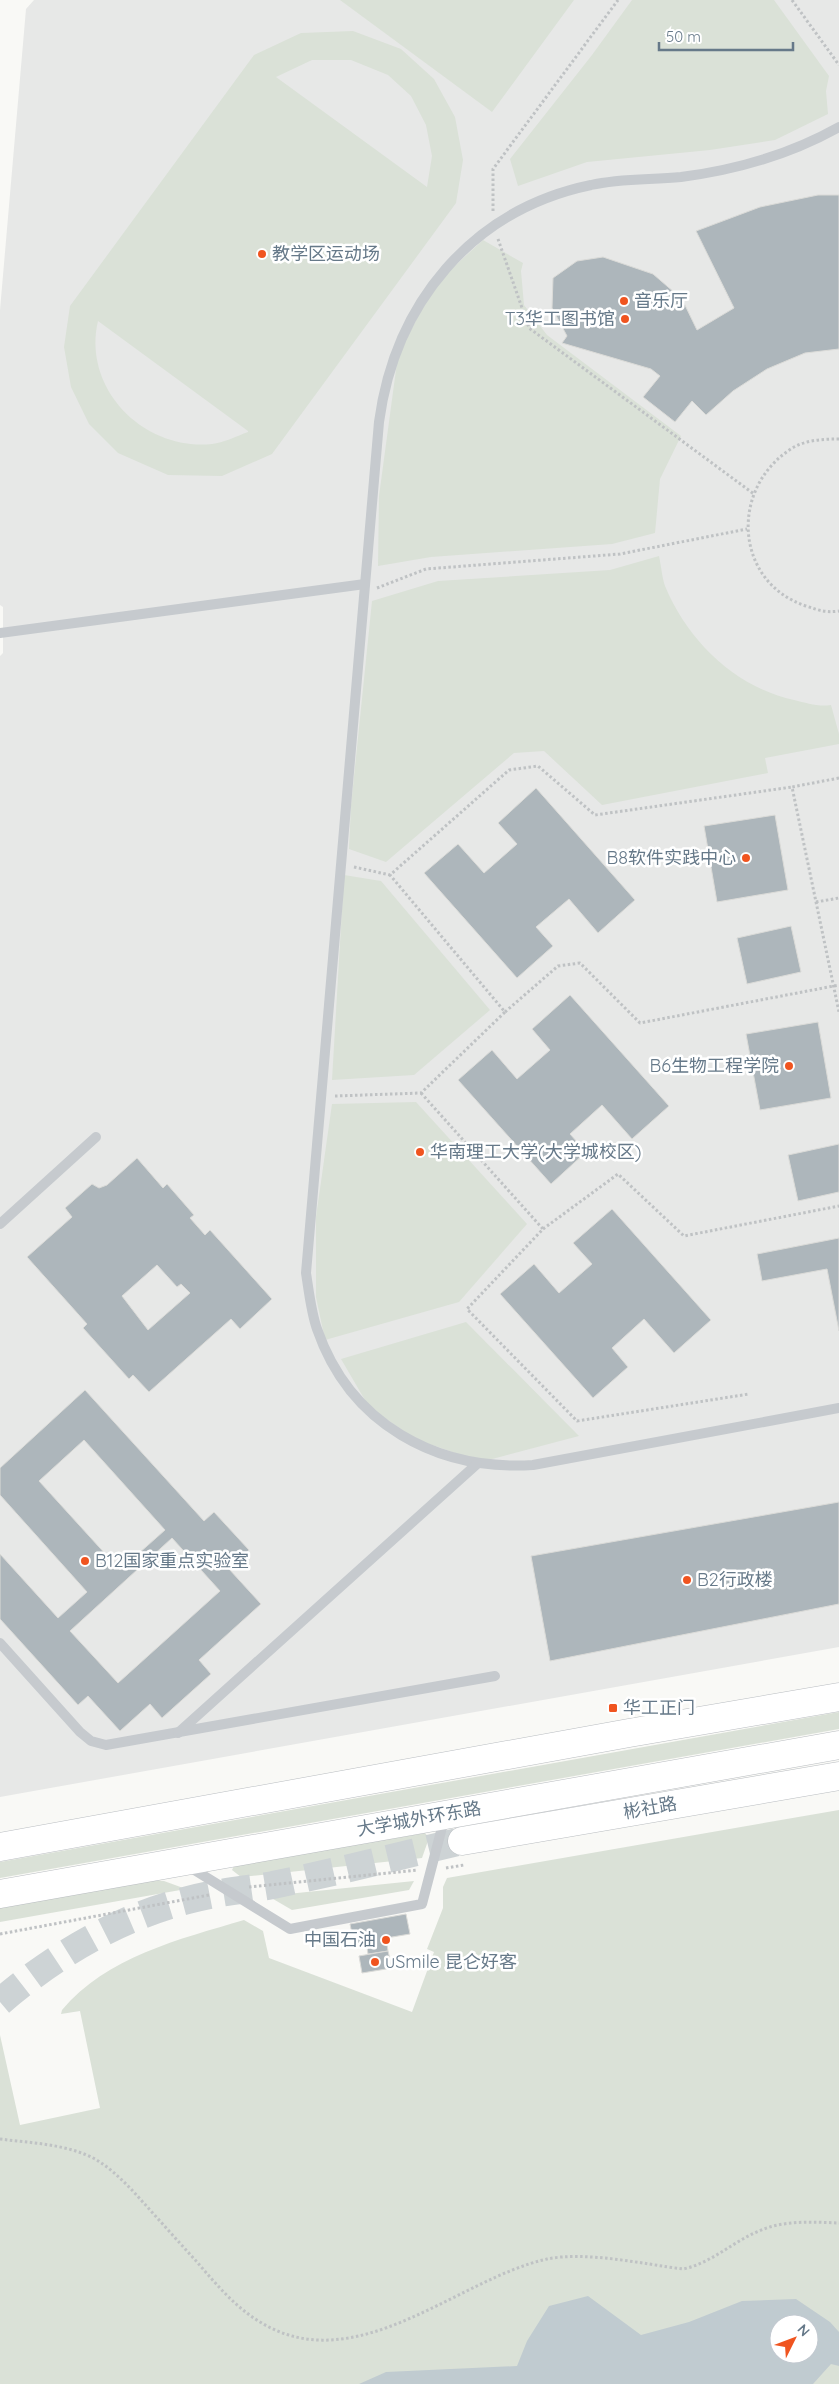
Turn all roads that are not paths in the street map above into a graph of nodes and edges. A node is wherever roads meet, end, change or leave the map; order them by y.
1 (839, 128) edge
2 (365, 584) junction
3 (0, 633) edge
4 (96, 1137) dead end
5 (0, 1224) edge
6 (839, 1408) edge
7 (477, 1464) junction
8 (0, 1644) edge
9 (495, 1676) dead end
10 (839, 1697) edge
11 (178, 1733) junction
12 (839, 1744) edge
13 (839, 1776) edge
14 (446, 1814) junction
15 (462, 1841) tunnel mouth
16 (0, 1847) edge
17 (180, 1862) junction
18 (0, 1894) edge

1 - 2 lane
2 - 3 lane
2 - 7 lane
4 - 5 lane
6 - 7 lane
7 - 11 lane
8 - 11 lane
9 - 11 lane
10 - 16 main road
12 - 14 main road, 大学城外环东路
13 - 15 main road, 彬社路
14 - 17 main road, 大学城外环东路
14 - 17 lane
17 - 18 main road, 大学城外环东路

